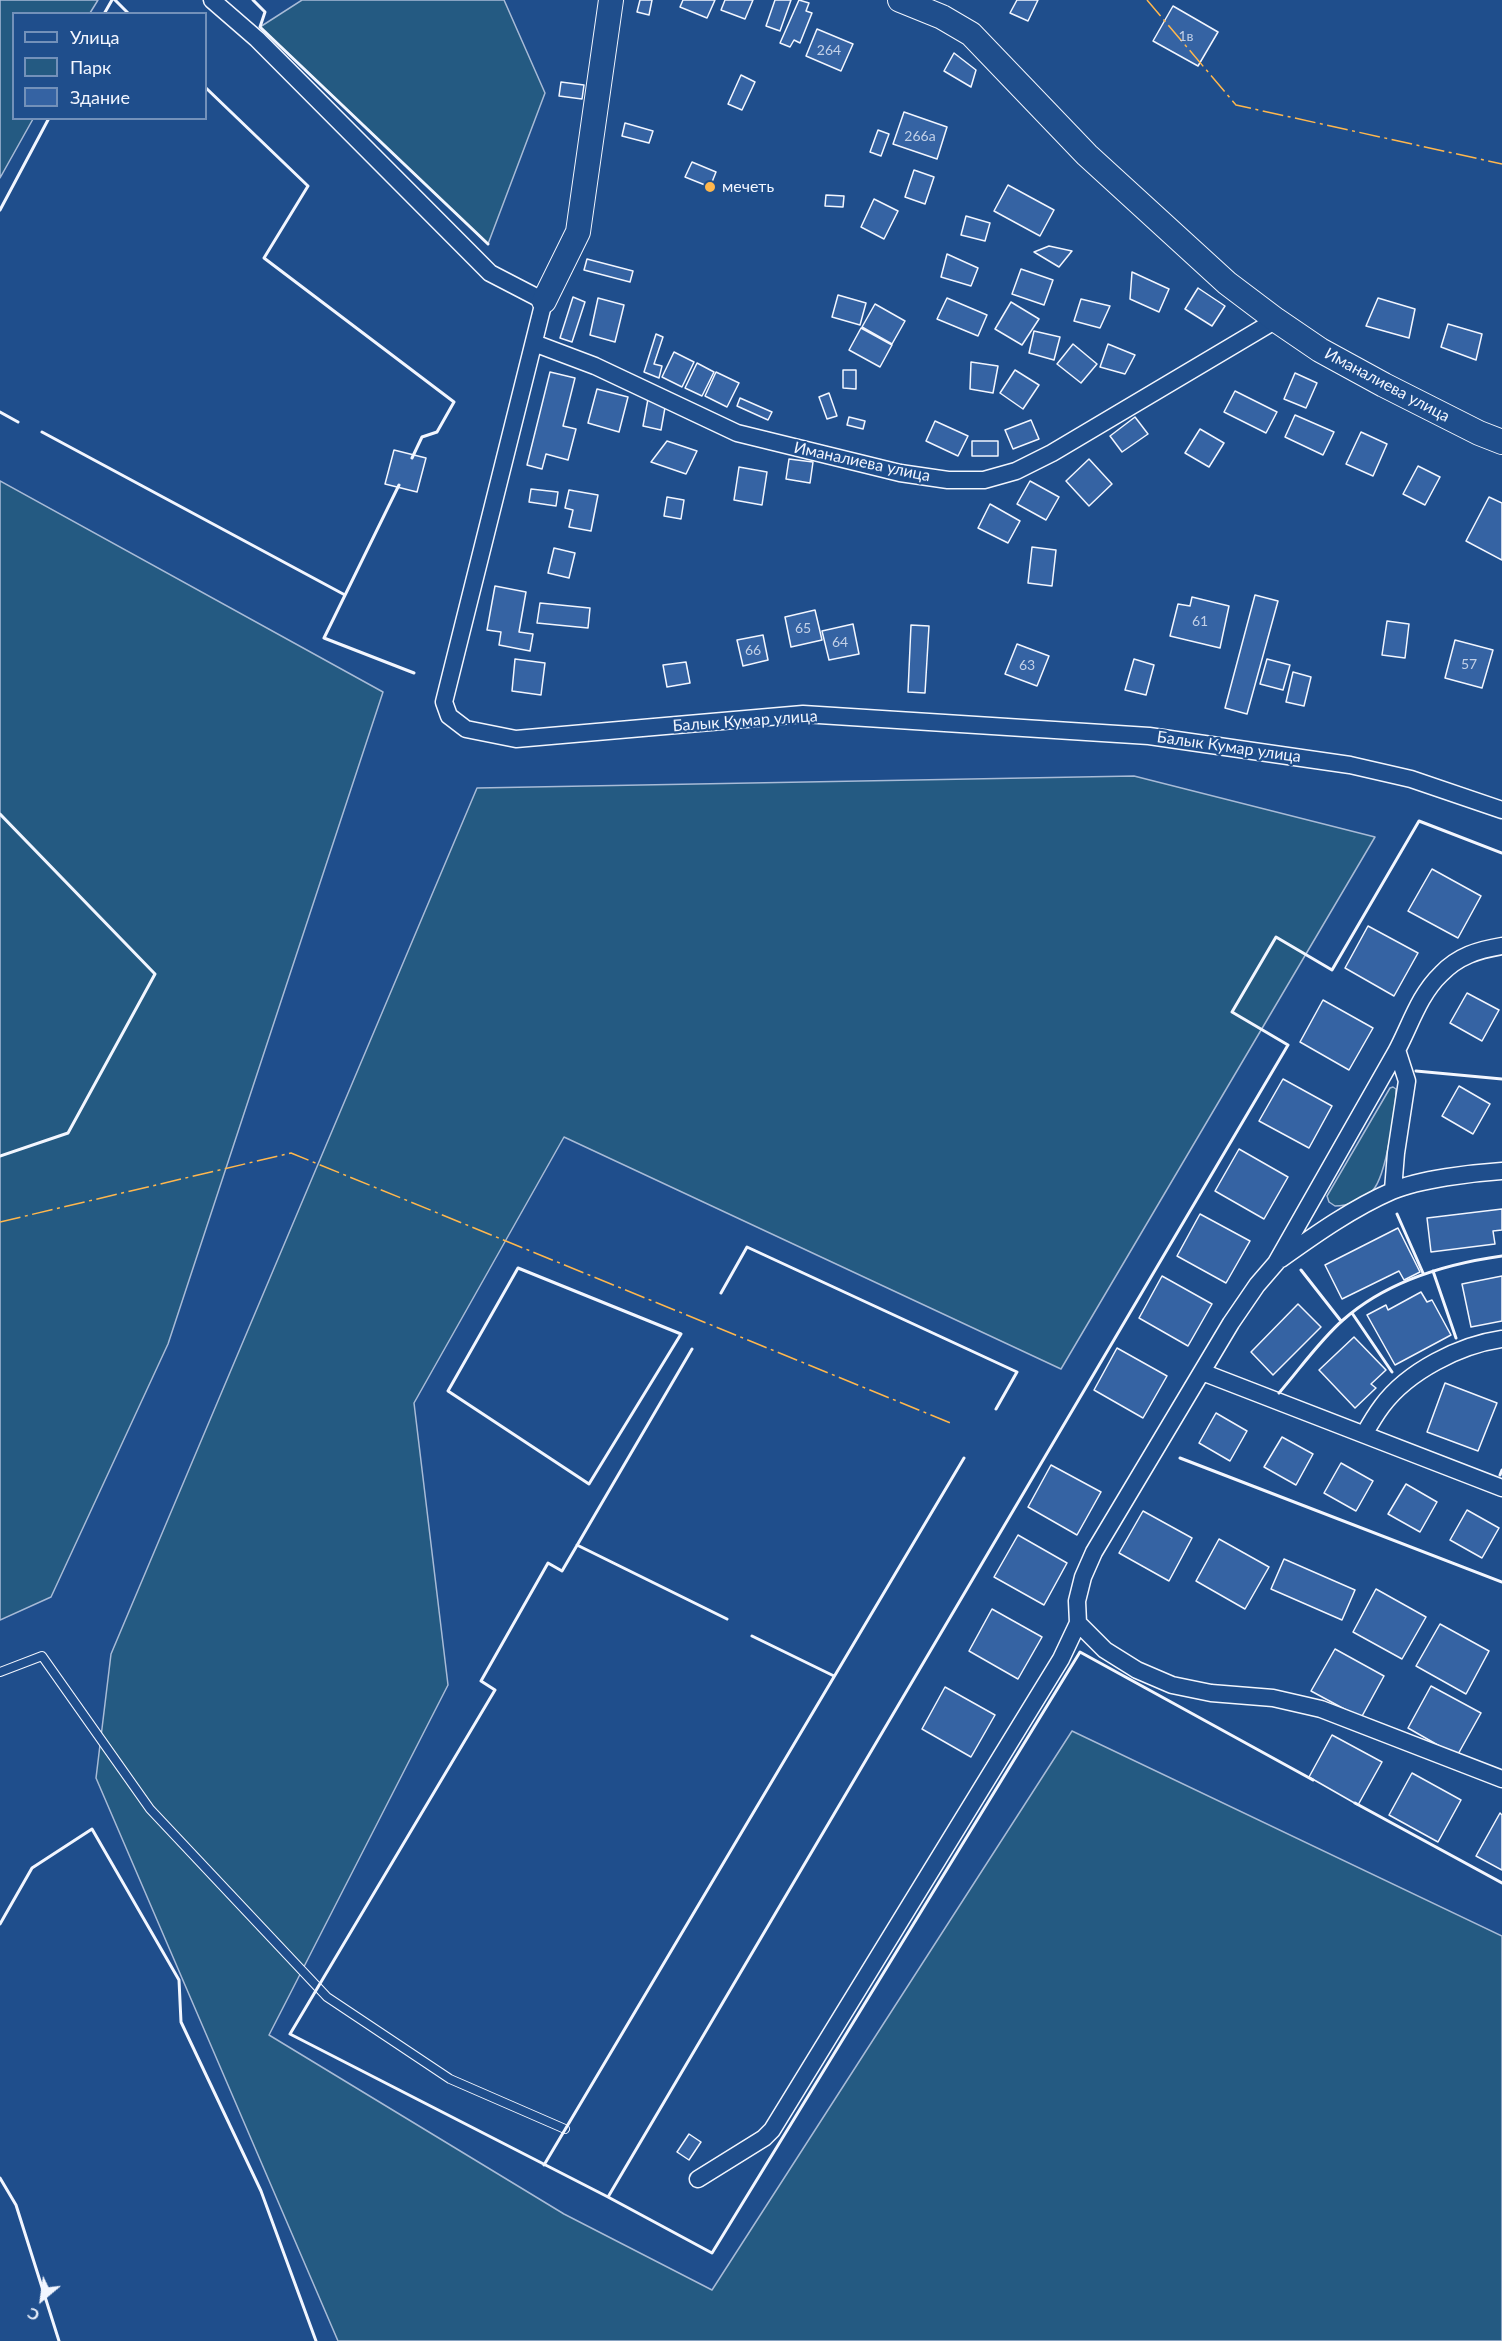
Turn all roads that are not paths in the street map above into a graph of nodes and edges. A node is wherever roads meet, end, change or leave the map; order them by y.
1 (212, 0) edge
2 (611, 0) edge
3 (900, 0) edge
4 (544, 301) junction
5 (1276, 320) junction
6 (534, 343) junction
7 (1502, 442) edge
8 (1502, 810) edge
9 (1502, 946) edge
10 (1397, 1050) junction
11 (1502, 1171) edge
12 (1393, 1190) junction
13 (1276, 1263) junction
14 (1502, 1339) edge
15 (1202, 1372) junction
16 (1365, 1433) junction
17 (1502, 1488) edge
18 (1078, 1623) junction
19 (0, 1672) edge
20 (1502, 1779) edge
21 (565, 2129) dead end
22 (698, 2179) dead end

1 - 4 street
2 - 4 street
3 - 5 street, Иманалиева улица
4 - 6 street, Балык Кумар улица
5 - 6 street, Иманалиева улица
5 - 7 street, Иманалиева улица
6 - 8 street, Балык Кумар улица
9 - 10 street
10 - 12 street
10 - 13 street
11 - 12 street
12 - 13 street
13 - 15 street
14 - 16 street
15 - 16 street
15 - 18 street
16 - 17 street
18 - 20 street
18 - 22 street
19 - 21 lane

